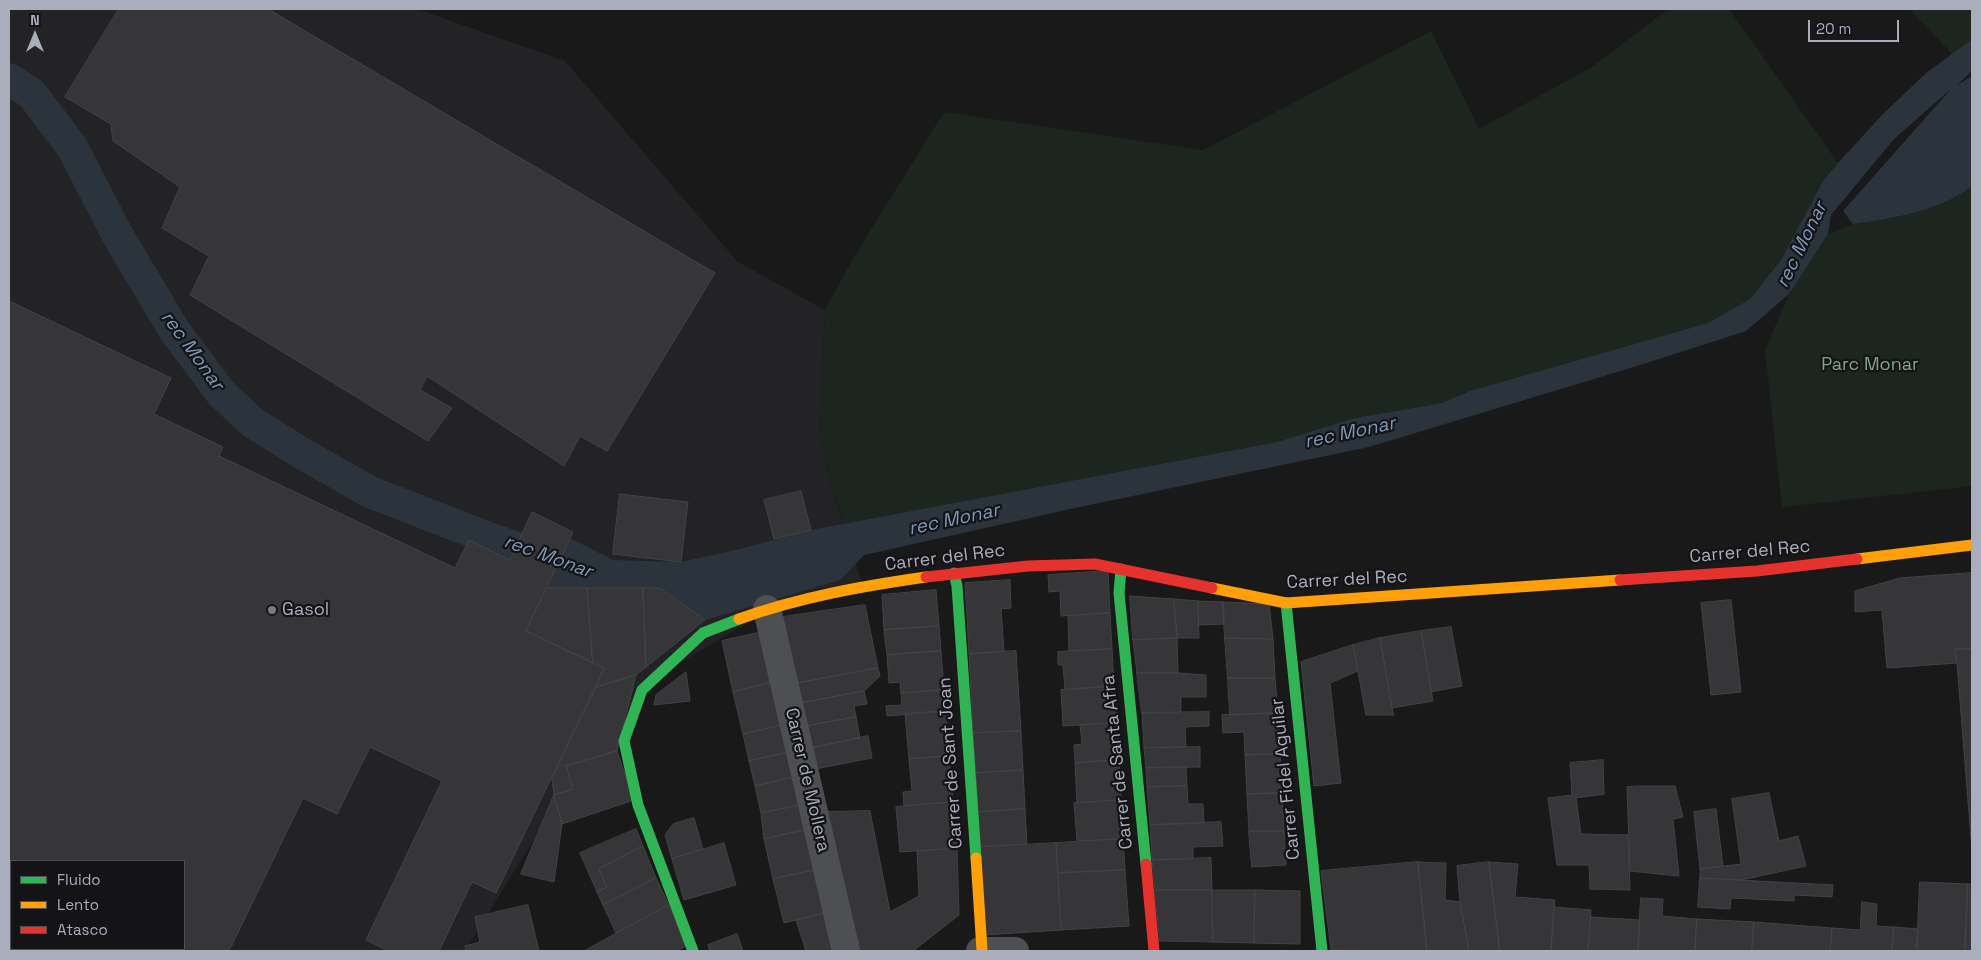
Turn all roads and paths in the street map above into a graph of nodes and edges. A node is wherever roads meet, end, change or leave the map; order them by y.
1 (1972, 545) edge
2 (1121, 569) junction
3 (954, 573) junction
4 (1286, 603) junction
5 (767, 609) junction
6 (693, 951) edge
7 (846, 951) edge
8 (981, 951) edge
9 (1015, 951) edge
10 (1154, 951) edge
11 (1322, 951) edge

1 - 4 street, Carrer del Rec
2 - 3 street, Carrer del Rec
2 - 4 street, Carrer del Rec
2 - 10 street, Carrer de Santa Afra
3 - 5 street, Carrer del Rec
3 - 8 street, Carrer de Sant Joan
4 - 11 street, Carrer Fidel Aguilar
5 - 6 street, Carrer del Rec
5 - 7 street, Carrer de Mollera
8 - 9 street

